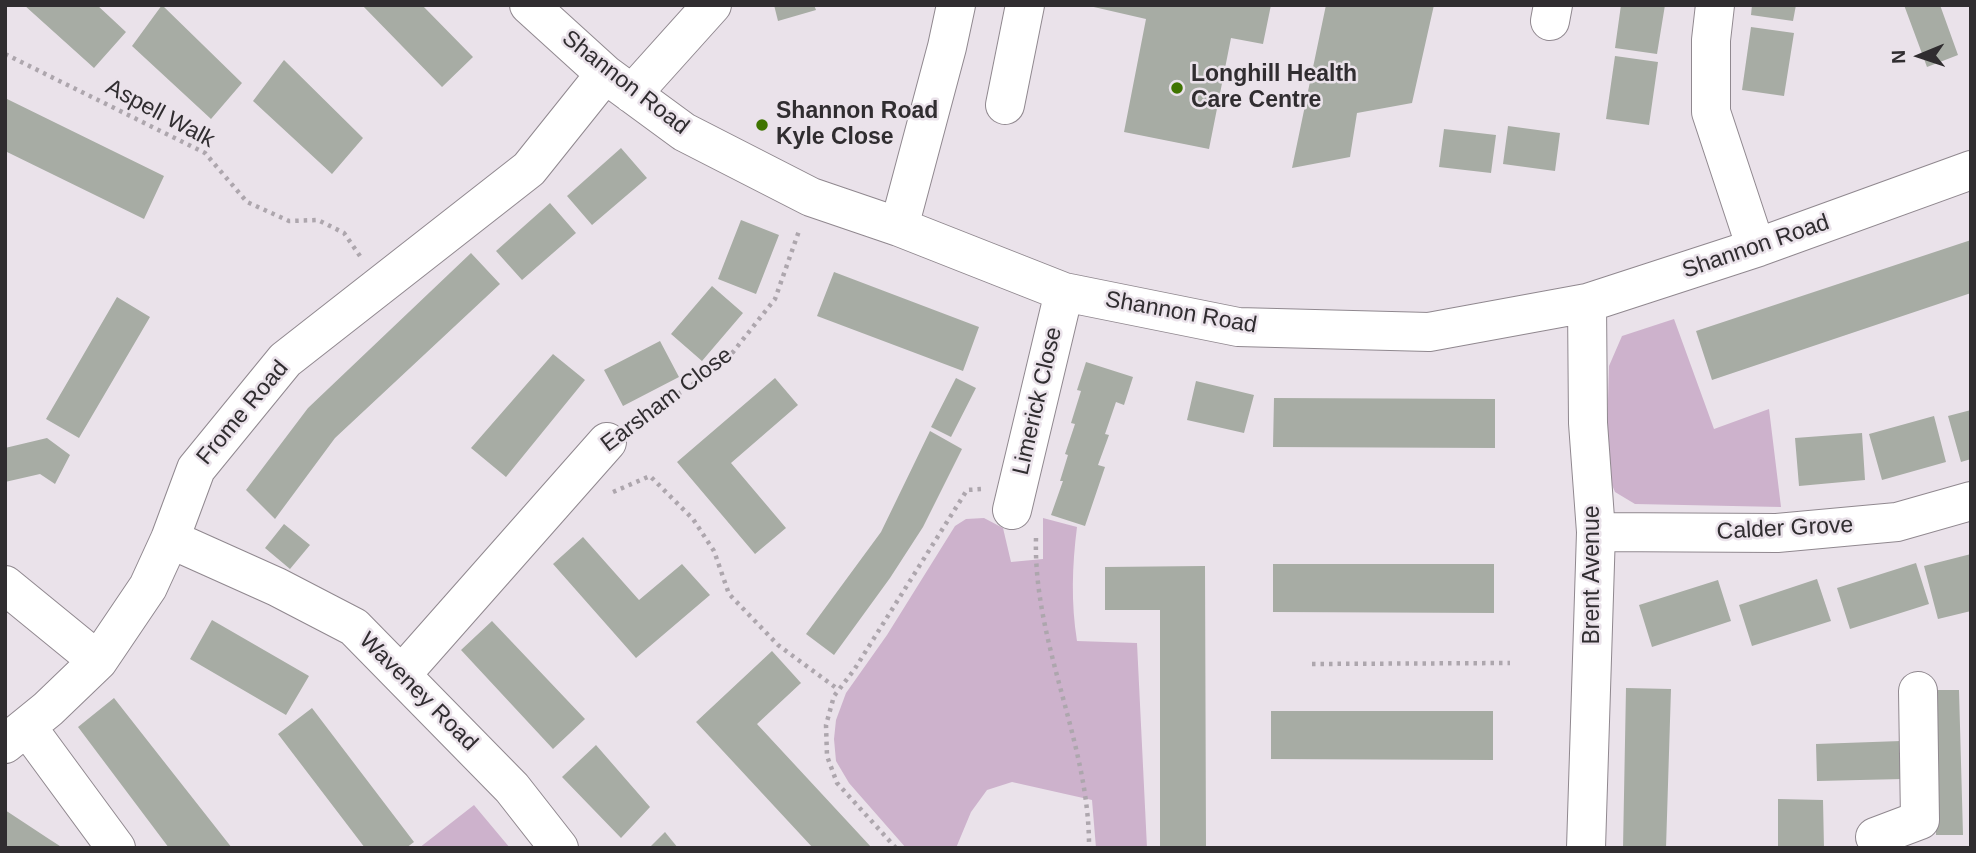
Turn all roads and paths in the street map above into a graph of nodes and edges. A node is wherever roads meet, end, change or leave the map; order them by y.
1 (530, 5) edge
2 (712, 5) edge
3 (956, 5) edge
4 (1025, 5) edge
5 (1715, 5) edge
6 (5, 54) edge
7 (619, 84) junction
8 (1005, 105) dead end
9 (1971, 170) edge
10 (811, 197) junction
11 (899, 227) junction
12 (1756, 248) junction
13 (380, 286) junction
14 (1064, 292) junction
15 (1587, 303) junction
16 (607, 442) joint
17 (601, 496) dead end
18 (1971, 501) edge
19 (1022, 507) junction
20 (1596, 532) junction
21 (170, 539) junction
22 (5, 585) edge
23 (98, 660) junction
24 (1510, 663) dead end
25 (1312, 664) dead end
26 (402, 674) junction
27 (839, 690) junction
28 (1918, 691) dead end
29 (16, 736) edge
30 (1874, 831) edge
31 (116, 848) edge
32 (559, 848) edge
33 (896, 848) edge
34 (1090, 848) edge
35 (1586, 848) edge

1 - 7 street, Shannon Road
2 - 7 street, Frome Road
3 - 11 street
4 - 8 street
5 - 12 street
6 - 13 path, Aspell Walk
7 - 10 street, Shannon Road
7 - 13 street, Frome Road
9 - 12 street, Shannon Road
10 - 11 street, Shannon Road
10 - 16 path, Earsham Close
11 - 14 street, Shannon Road
12 - 15 street, Shannon Road
13 - 21 street, Frome Road
14 - 15 street, Shannon Road
14 - 19 street, Limerick Close
15 - 20 street, Brent Avenue
16 - 26 street, Earsham Close
17 - 27 path
18 - 20 street, Calder Grove
19 - 27 path
19 - 34 path
20 - 35 street, Brent Avenue
21 - 23 street, Frome Road
21 - 26 street, Waveney Road
22 - 23 street
23 - 29 street, Frome Road
24 - 25 path
26 - 32 street, Waveney Road
27 - 33 path
28 - 30 street
29 - 31 street

